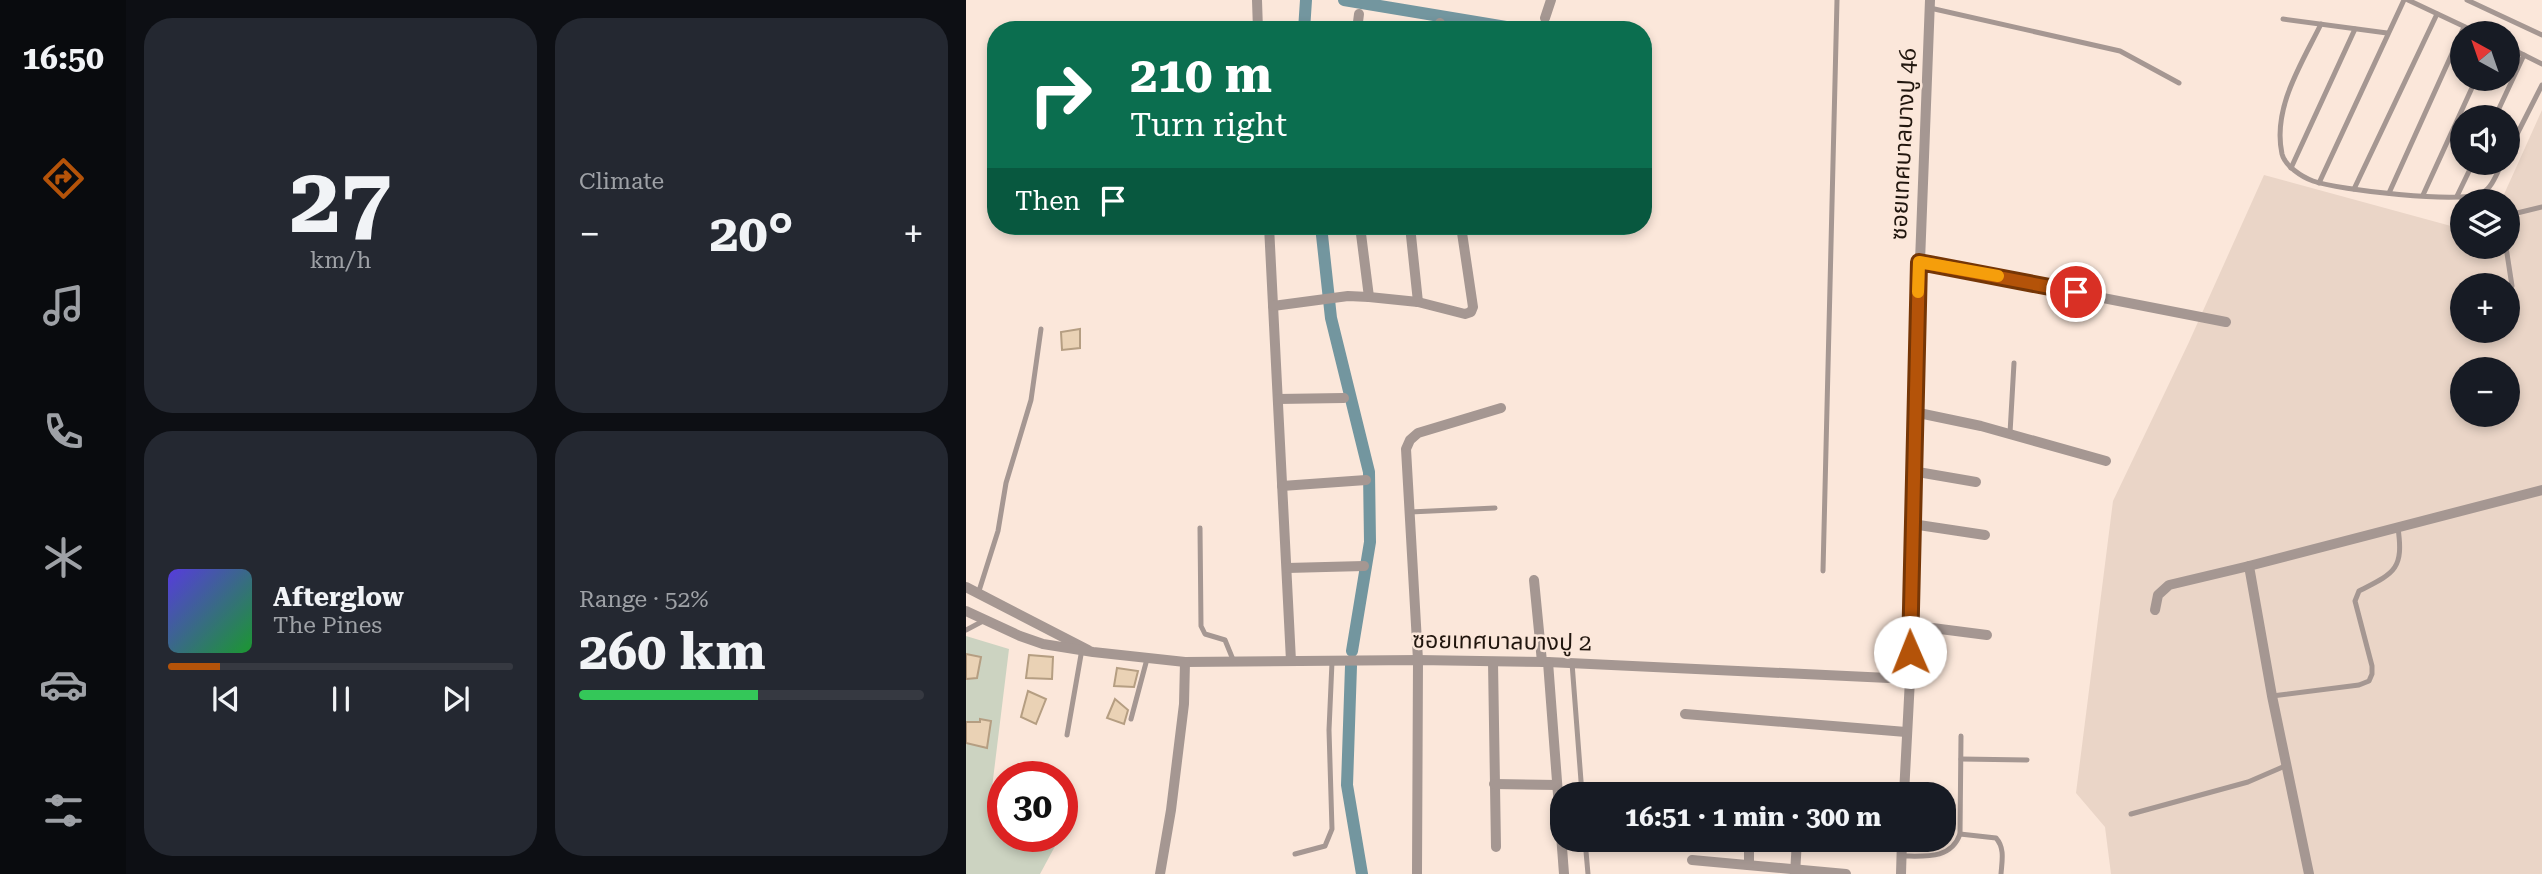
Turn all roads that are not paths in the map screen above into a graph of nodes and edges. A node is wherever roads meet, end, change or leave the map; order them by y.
1 (1257, 0) edge
2 (1551, 0) edge
3 (1837, 0) edge
4 (2406, 0) edge
5 (2467, 0) edge
6 (1930, 4) edge
7 (2437, 13) junction
8 (1359, 14) dead end
9 (1545, 18) dead end
10 (2283, 19) dead end
11 (1258, 21) edge
12 (1358, 21) edge
13 (2452, 21) edge
14 (2321, 24) junction
15 (2355, 29) junction
16 (2387, 33) junction
17 (2542, 35) edge
18 (2520, 53) edge
19 (2524, 55) junction
20 (2450, 58) edge
21 (2542, 64) edge
22 (2179, 83) dead end
23 (2542, 85) edge
24 (2471, 91) edge
25 (2501, 105) edge
26 (2520, 128) edge
27 (2291, 168) junction
28 (2319, 183) junction
29 (2354, 189) junction
30 (2389, 194) junction
31 (2423, 195) junction
32 (2450, 196) edge
33 (2542, 207) edge
34 (2520, 212) edge
35 (1269, 235) edge
36 (1361, 235) edge
37 (1411, 235) edge
38 (1462, 235) edge
39 (1919, 262) junction
40 (1369, 297) junction
41 (1418, 302) junction
42 (1273, 306) junction
43 (2226, 322) dead end
44 (1041, 329) dead end
45 (2014, 363) dead end
46 (1344, 398) dead end
47 (1278, 399) junction
48 (1501, 408) dead end
49 (1914, 412) junction
50 (2010, 433) junction
51 (2106, 461) dead end
52 (1912, 471) junction
53 (1366, 480) dead end
54 (1976, 482) dead end
55 (1282, 486) junction
56 (2542, 490) edge
57 (1494, 508) dead end
58 (1410, 512) junction
59 (1912, 524) junction
60 (1200, 528) dead end
61 (2398, 528) junction
62 (1985, 535) dead end
63 (1364, 566) dead end
64 (2249, 566) junction
65 (1287, 569) junction
66 (1823, 571) dead end
67 (1534, 580) dead end
68 (966, 587) edge
69 (978, 594) junction
70 (2155, 610) dead end
71 (966, 611) edge
72 (985, 620) junction
73 (1909, 625) junction
74 (966, 630) edge
75 (1987, 635) dead end
76 (1086, 650) junction
77 (1147, 659) junction
78 (1418, 660) junction
79 (1332, 661) junction
80 (1185, 662) junction
81 (1234, 662) junction
82 (1291, 662) junction
83 (1493, 662) junction
84 (1545, 663) junction
85 (1572, 663) junction
86 (1910, 679) junction
87 (2272, 696) junction
88 (1685, 714) dead end
89 (1131, 719) dead end
90 (1906, 732) junction
91 (1067, 735) dead end
92 (1961, 737) dead end
93 (1961, 759) junction
94 (2027, 760) dead end
95 (2286, 766) junction
96 (1558, 782) edge
97 (1581, 782) edge
98 (1904, 782) edge
99 (1493, 784) junction
100 (1550, 785) edge
101 (2131, 814) dead end
102 (1960, 834) junction
103 (1496, 847) dead end
104 (1563, 852) edge
105 (1586, 852) edge
106 (1796, 852) edge
107 (1901, 852) edge
108 (1295, 854) dead end
109 (1901, 856) junction
110 (1692, 860) dead end
111 (1744, 868) edge
112 (1795, 872) edge
113 (1160, 874) edge
114 (1418, 874) edge
115 (1564, 874) edge
116 (1588, 874) edge
117 (1846, 874) edge
118 (1901, 874) edge
119 (2001, 874) edge
120 (2309, 874) edge

1 - 11 street
2 - 9 street
3 - 66 lane
4 - 7 lane
4 - 16 lane
5 - 17 lane
6 - 22 lane
6 - 39 street, ซอยเทศบาลบางปู 46
7 - 13 lane
7 - 29 lane
8 - 12 street
10 - 14 lane
14 - 15 lane
14 - 27 lane
15 - 16 lane
15 - 27 lane
16 - 28 lane
18 - 19 lane
19 - 21 lane
19 - 25 lane
20 - 30 lane
23 - 26 lane
24 - 31 lane
27 - 28 lane
28 - 29 lane
29 - 30 lane
30 - 31 lane
31 - 32 lane
33 - 34 lane
35 - 42 street
36 - 40 street
37 - 41 street
38 - 41 street
39 - 43 street
39 - 49 street, ซอยเทศบาลบางปู 46
40 - 41 street
40 - 42 street
42 - 47 street
44 - 69 lane
45 - 50 lane
46 - 47 street
47 - 55 street
48 - 58 street
49 - 50 street
49 - 52 street, ซอยเทศบาลบางปู 46
50 - 51 street
52 - 54 street
52 - 59 street, ซอยเทศบาลบางปู 46
53 - 55 street
55 - 65 street
56 - 61 street
57 - 58 lane
58 - 78 street
59 - 62 street
59 - 73 street, ซอยเทศบาลบางปู 46
60 - 81 lane
61 - 64 street
61 - 87 lane
63 - 65 street
64 - 70 street
64 - 87 street
65 - 82 street
67 - 84 street
68 - 69 street, ซอยเทศบาลบางปู 2
69 - 76 street, ซอยเทศบาลบางปู 2
71 - 72 street, ซอยเทศบาลบางปู 2
72 - 74 lane
72 - 76 street, ซอยเทศบาลบางปู 2
73 - 75 street
73 - 86 street, ซอยเทศบาลบางปู 46
76 - 77 street, ซอยเทศบาลบางปู 2
76 - 91 lane
77 - 80 street, ซอยเทศบาลบางปู 2
77 - 89 lane
78 - 79 street, ซอยเทศบาลบางปู 2
78 - 83 street, ซอยเทศบาลบางปู 2
78 - 114 street
79 - 82 street, ซอยเทศบาลบางปู 2
79 - 108 lane
80 - 81 street, ซอยเทศบาลบางปู 2
80 - 113 street
81 - 82 street, ซอยเทศบาลบางปู 2
83 - 84 street, ซอยเทศบาลบางปู 2
83 - 99 street
84 - 85 street, ซอยเทศบาลบางปู 2
84 - 96 street
85 - 86 street, ซอยเทศบาลบางปู 2
85 - 97 lane
86 - 90 street, ซอยเทศบาลบางปู 46
87 - 95 street
88 - 90 street
90 - 98 street, ซอยเทศบาลบางปู 46
92 - 93 lane
93 - 94 lane
93 - 102 lane
95 - 101 lane
95 - 120 street
99 - 100 street
99 - 103 street
102 - 109 lane
102 - 119 lane
104 - 115 street
105 - 116 lane
106 - 112 street
107 - 109 street
109 - 118 street
110 - 111 street
111 - 112 street
112 - 117 street

